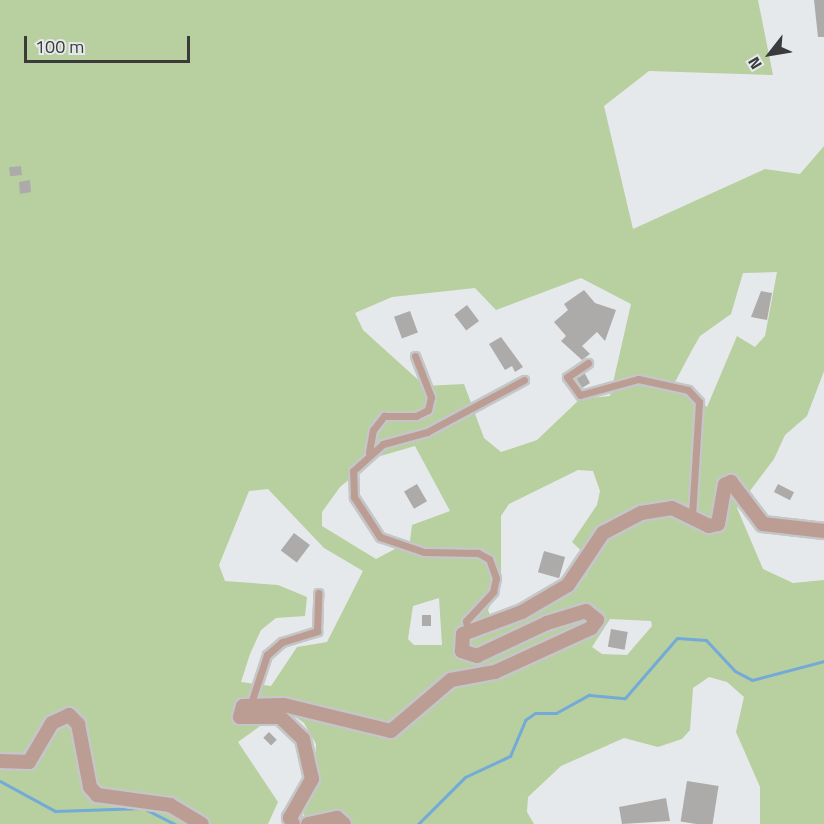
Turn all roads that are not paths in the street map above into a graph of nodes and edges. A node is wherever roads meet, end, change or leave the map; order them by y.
1 (416, 356) dead end
2 (588, 363) dead end
3 (524, 380) dead end
4 (369, 452) junction
5 (692, 517) junction
6 (824, 531) edge
7 (318, 592) dead end
8 (468, 631) junction
9 (251, 703) junction
10 (0, 761) edge
11 (202, 824) edge
12 (293, 824) edge
13 (308, 824) edge
14 (344, 824) edge

1 - 4 lane
2 - 5 lane
3 - 4 lane
4 - 8 lane
5 - 6 street
5 - 8 street
7 - 9 lane
8 - 9 street
9 - 12 street
10 - 11 street
13 - 14 street

